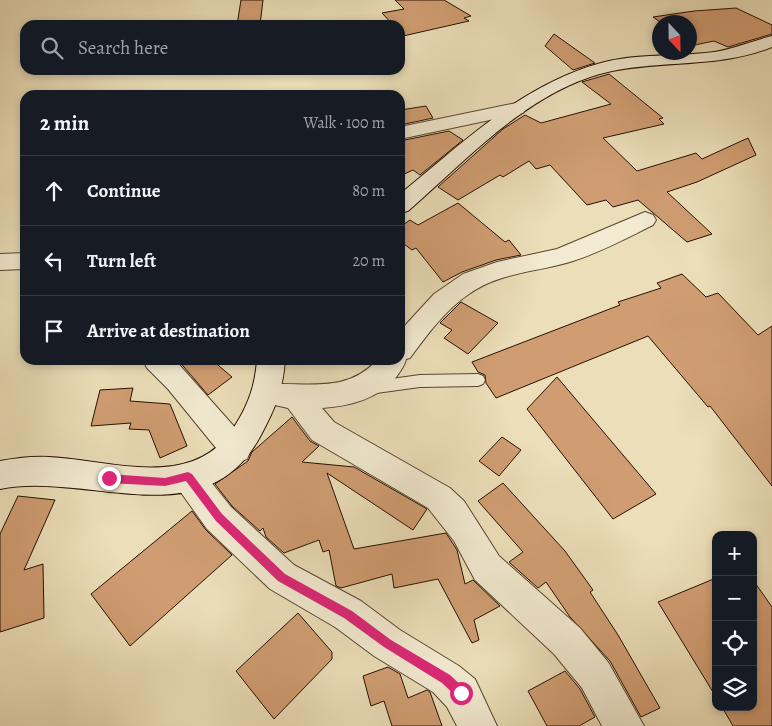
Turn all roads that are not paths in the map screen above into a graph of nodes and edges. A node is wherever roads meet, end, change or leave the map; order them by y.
1 (772, 41) edge
2 (516, 109) junction
3 (405, 132) edge
4 (405, 202) edge
5 (645, 220) dead end
6 (405, 344) edge
7 (162, 365) edge
8 (272, 365) edge
9 (389, 365) edge
10 (478, 380) dead end
11 (363, 388) junction
12 (280, 396) junction
13 (236, 450) junction
14 (0, 475) edge
15 (188, 476) junction
16 (477, 726) edge
17 (624, 726) edge

1 - 2 street
2 - 3 street
2 - 4 street
5 - 6 street
7 - 13 street
8 - 12 street
9 - 11 street
10 - 11 lane
11 - 12 street
12 - 13 street
12 - 17 street
13 - 15 street
14 - 15 street
15 - 16 street

